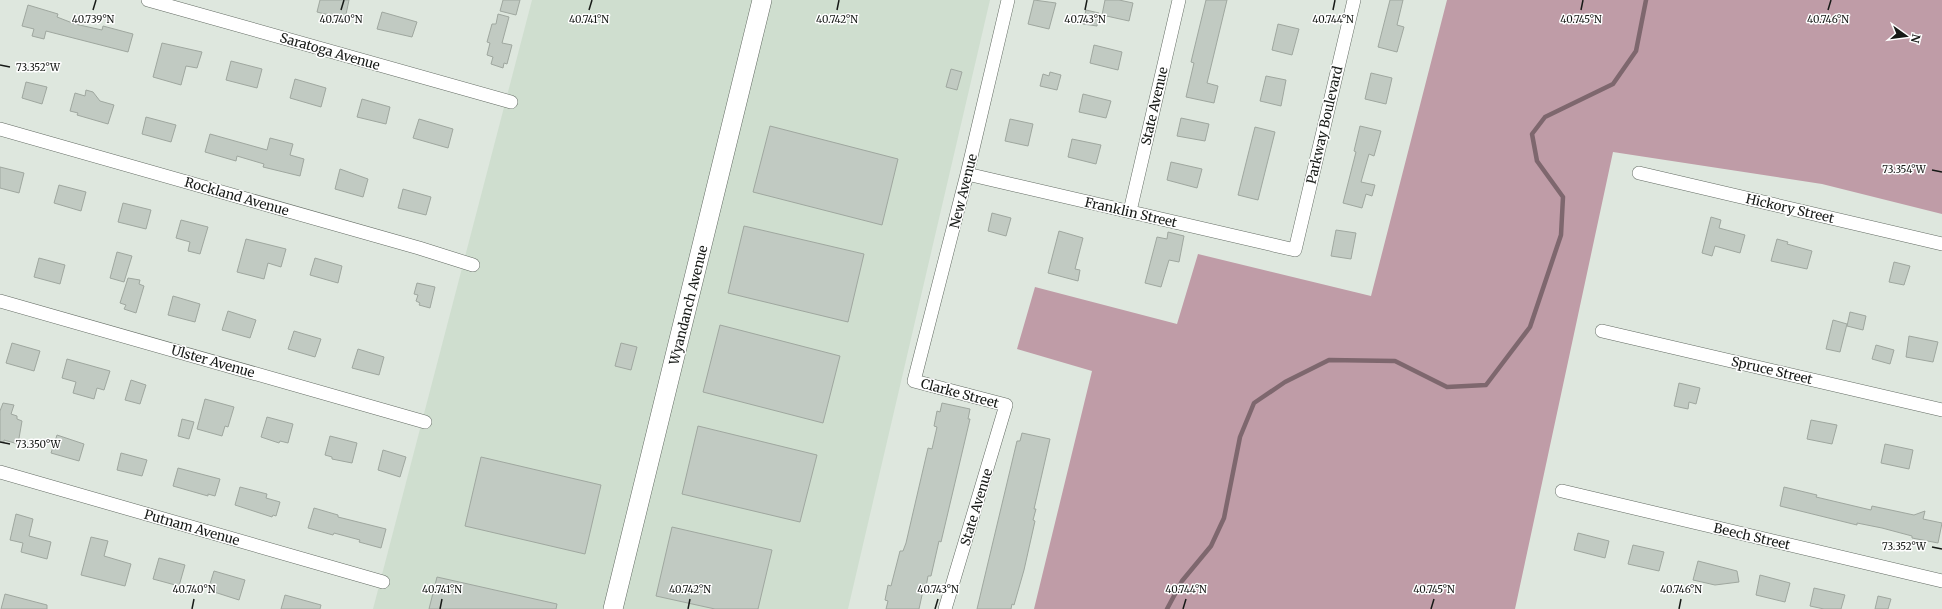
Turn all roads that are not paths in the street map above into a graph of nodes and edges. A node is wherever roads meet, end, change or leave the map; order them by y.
1 (148, 0) edge
2 (762, 0) edge
3 (1008, 0) edge
4 (1179, 0) edge
5 (1354, 0) edge
6 (511, 102) dead end
7 (0, 129) edge
8 (1639, 173) dead end
9 (967, 174) junction
10 (1130, 211) junction
11 (1942, 244) edge
12 (1295, 250) joint
13 (473, 265) dead end
14 (0, 301) edge
15 (1602, 331) dead end
16 (914, 381) joint
17 (1006, 405) joint
18 (1942, 410) edge
19 (425, 422) dead end
20 (0, 472) edge
21 (1562, 491) dead end
22 (1942, 581) edge
23 (383, 582) dead end
24 (612, 609) edge
25 (946, 609) edge

1 - 6 street, Saratoga Avenue
2 - 24 street, Wyandanch Avenue
3 - 9 street, New Avenue
4 - 10 street, State Avenue
5 - 12 street, Parkway Boulevard
7 - 13 street, Rockland Avenue
8 - 11 street, Hickory Street
9 - 10 street, Franklin Street
9 - 16 street, New Avenue
10 - 12 street, Franklin Street
14 - 19 street, Ulster Avenue
15 - 18 street, Spruce Street
16 - 17 street, Clarke Street
17 - 25 street, State Avenue
20 - 23 street, Putnam Avenue
21 - 22 street, Beech Street

